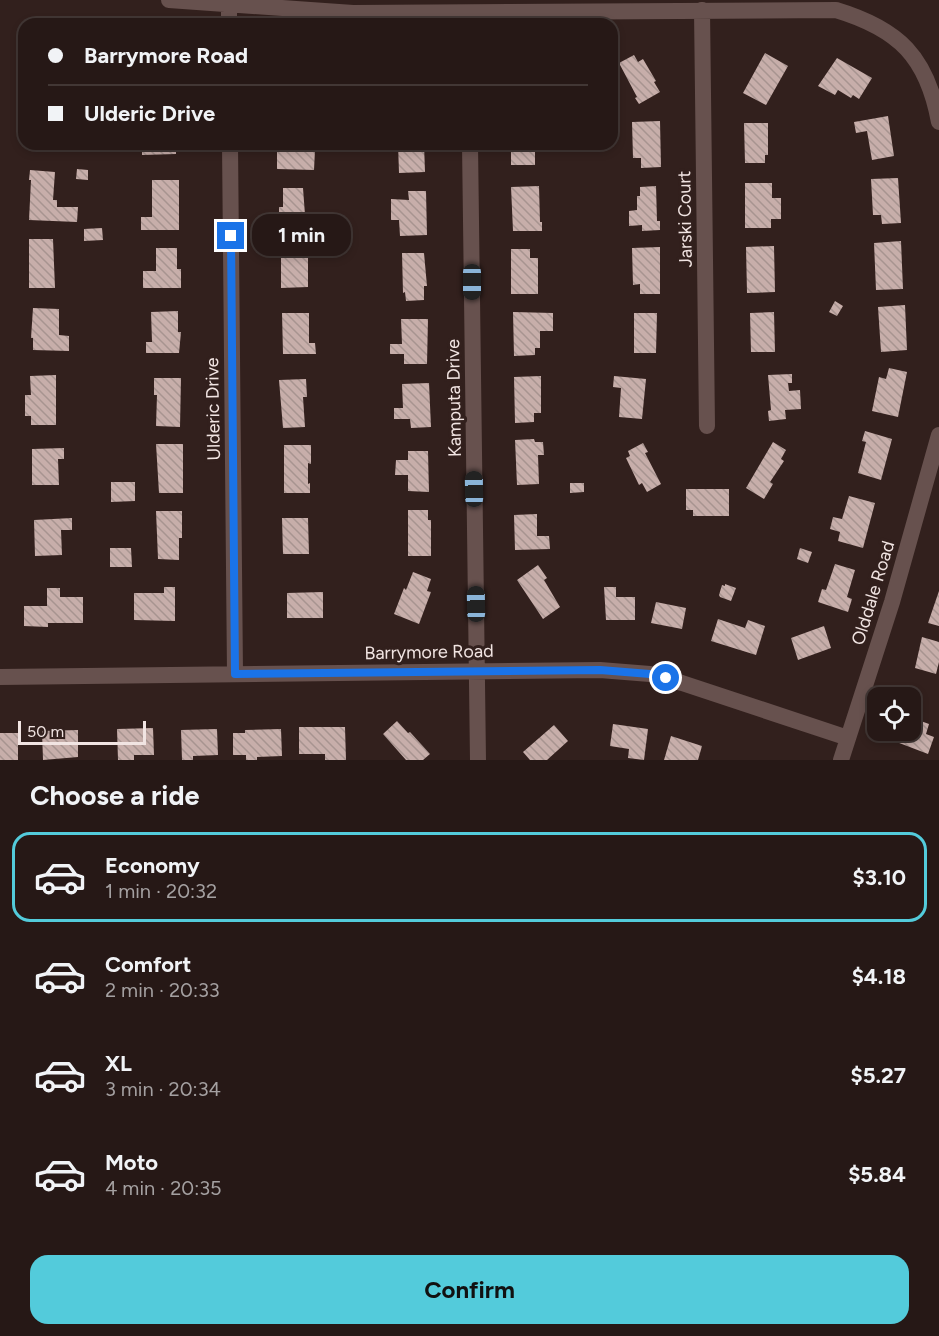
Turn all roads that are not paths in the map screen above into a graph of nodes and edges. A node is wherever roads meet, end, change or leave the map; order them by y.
1 (168, 0) edge
2 (230, 5) junction
3 (702, 10) junction
4 (469, 12) edge
5 (229, 18) edge
6 (939, 122) edge
7 (230, 150) edge
8 (470, 150) edge
9 (707, 426) dead end
10 (939, 435) edge
11 (476, 671) junction
12 (235, 674) junction
13 (0, 678) edge
14 (848, 738) junction
15 (478, 760) edge
16 (841, 760) edge

1 - 2 street
2 - 4 street
2 - 5 street
3 - 4 street
3 - 6 street
3 - 9 street, Jarski Court
7 - 12 street, Ulderic Drive
8 - 11 street, Kamputa Drive
10 - 14 street, Olddale Road
11 - 12 street, Barrymore Road
11 - 14 street, Barrymore Road
11 - 15 street, Kamputa Drive
12 - 13 street, Barrymore Road
14 - 16 street, Olddale Road

